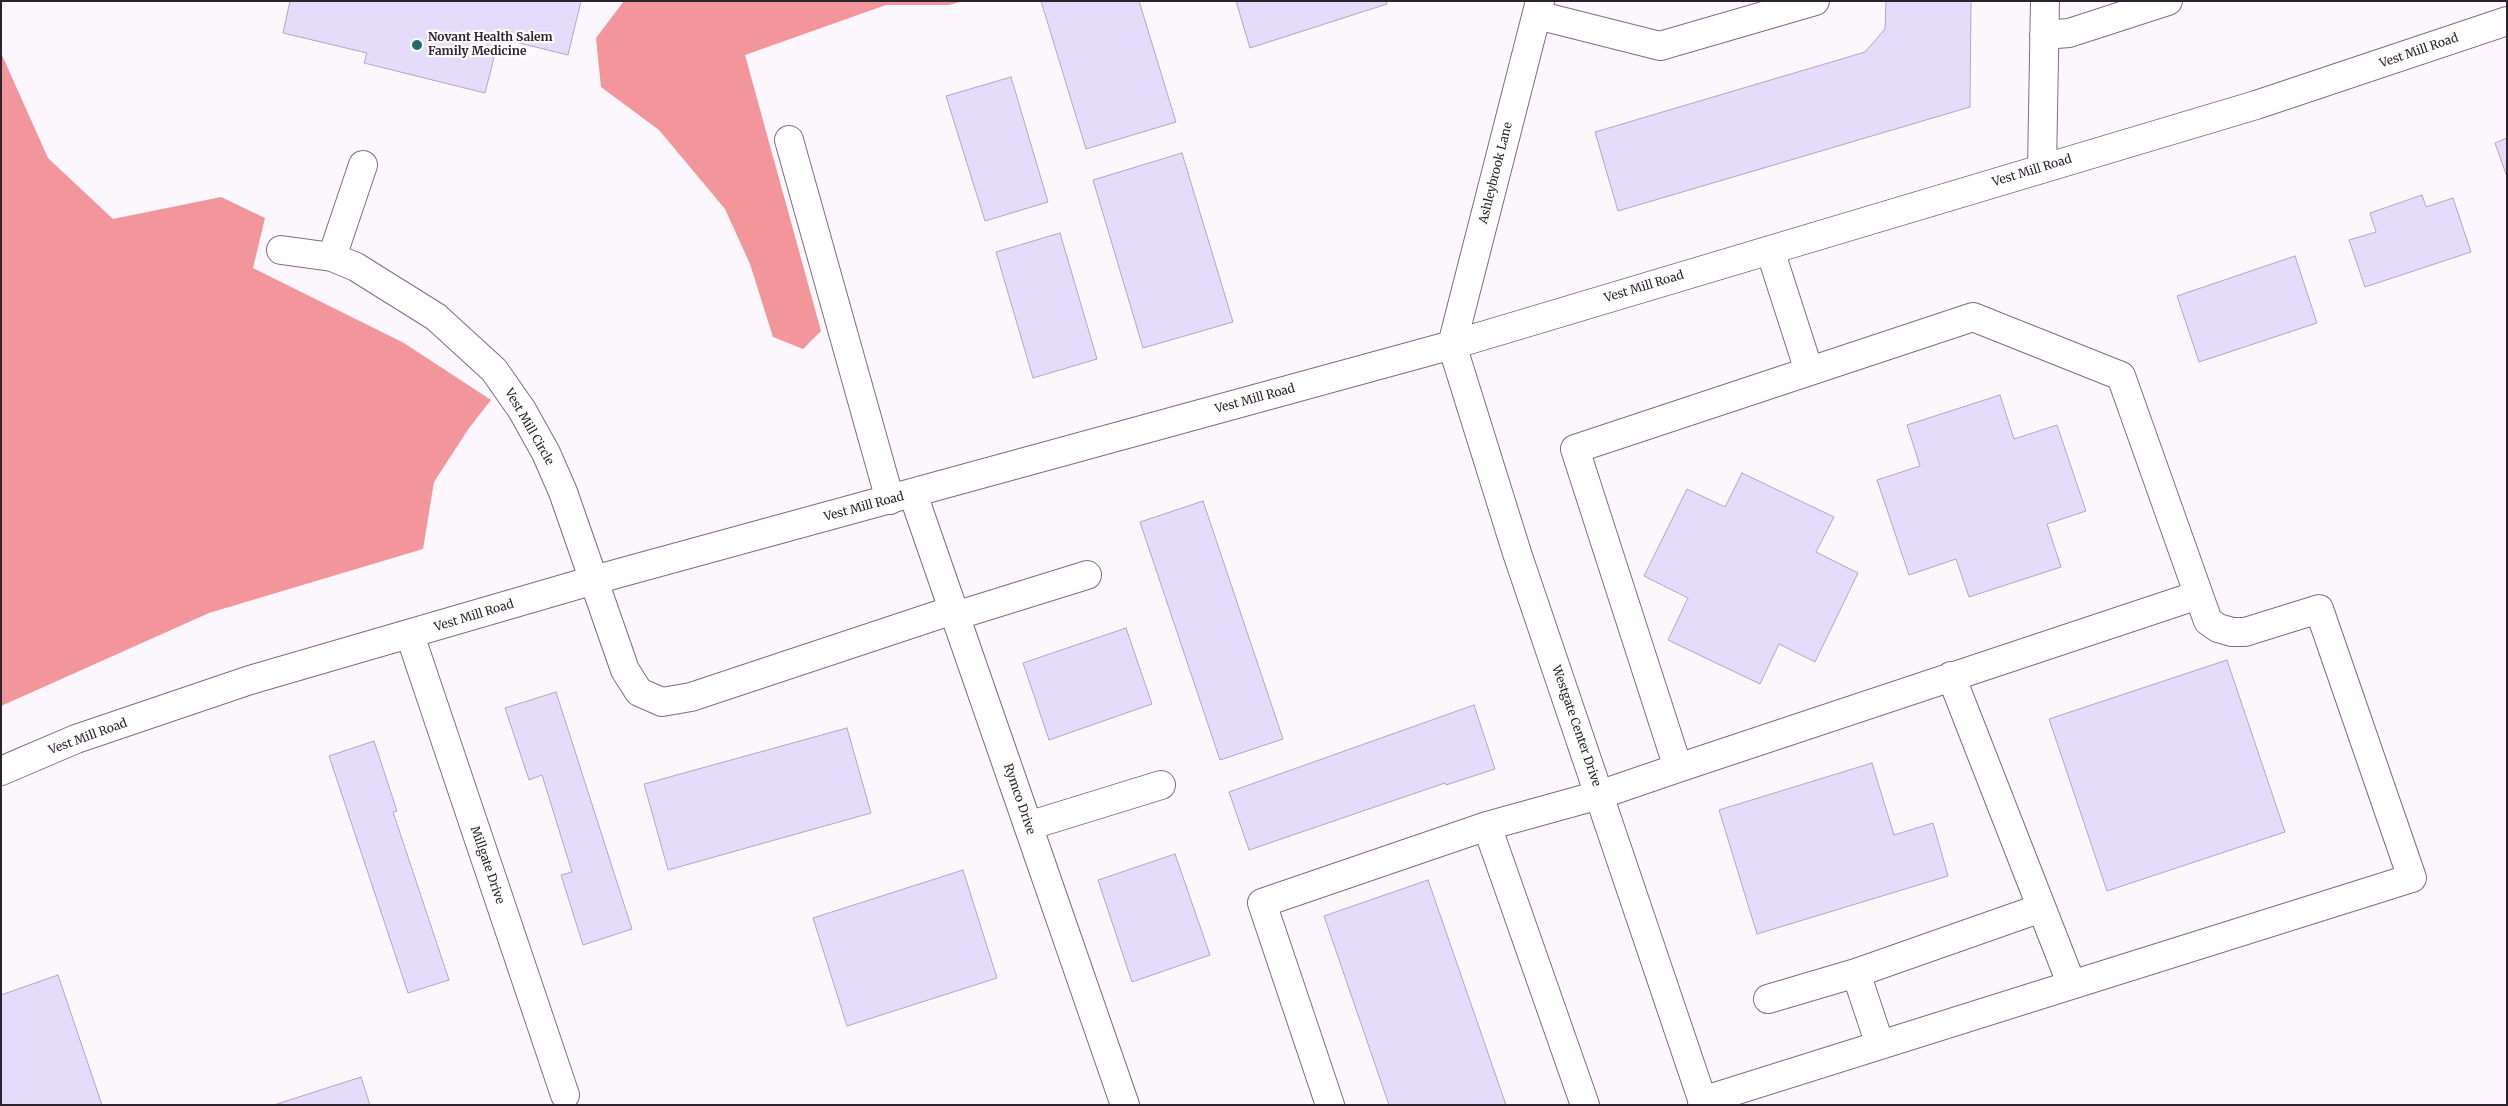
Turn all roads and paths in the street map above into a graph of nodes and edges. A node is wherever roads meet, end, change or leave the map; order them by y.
1 (1815, 1) edge
2 (2045, 1) edge
3 (2168, 1) edge
4 (1538, 8) edge
5 (2507, 21) edge
6 (2044, 35) junction
7 (789, 140) dead end
8 (363, 165) dead end
9 (2042, 168) junction
10 (282, 250) dead end
11 (1770, 250) junction
12 (332, 257) junction
13 (1452, 345) junction
14 (1809, 371) junction
15 (901, 497) junction
16 (1087, 575) dead end
17 (594, 580) junction
18 (2198, 595) junction
19 (954, 613) junction
20 (410, 635) junction
21 (1951, 676) junction
22 (1678, 768) junction
23 (1, 771) edge
24 (1161, 785) dead end
25 (1599, 795) junction
26 (1028, 826) junction
27 (1487, 826) junction
28 (2041, 908) junction
29 (1856, 973) junction
30 (2070, 983) junction
31 (1768, 999) dead end
32 (1880, 1045) junction
33 (565, 1095) dead end
34 (1703, 1103) edge
35 (1125, 1105) edge
36 (1330, 1105) edge
37 (1584, 1105) edge

1 - 4 street
2 - 6 street
3 - 6 street
4 - 13 street, Ashleybrook Lane
5 - 9 street, Vest Mill Road
6 - 9 street
7 - 15 street, Rymco Drive
8 - 12 street
9 - 11 street, Vest Mill Road
10 - 12 street, Vest Mill Circle
11 - 13 street, Vest Mill Road
11 - 14 street
12 - 17 street, Vest Mill Circle
13 - 15 street, Vest Mill Road
13 - 25 street, Westgate Center Drive
14 - 18 street
14 - 22 street
15 - 17 street, Vest Mill Road
15 - 19 street, Rymco Drive
16 - 19 street, Vest Mill Circle
17 - 19 street, Vest Mill Circle
17 - 20 street, Vest Mill Road
18 - 21 street
18 - 30 street
19 - 26 street, Rymco Drive
20 - 23 street, Vest Mill Road
20 - 33 street, Millgate Drive
21 - 22 street
21 - 28 street
22 - 25 street
24 - 26 street
25 - 27 street
25 - 34 street, Westgate Center Drive
26 - 35 street, Rymco Drive
27 - 36 street
27 - 37 street
28 - 29 street
28 - 30 street
29 - 31 street
29 - 32 street
30 - 32 street
32 - 34 street

